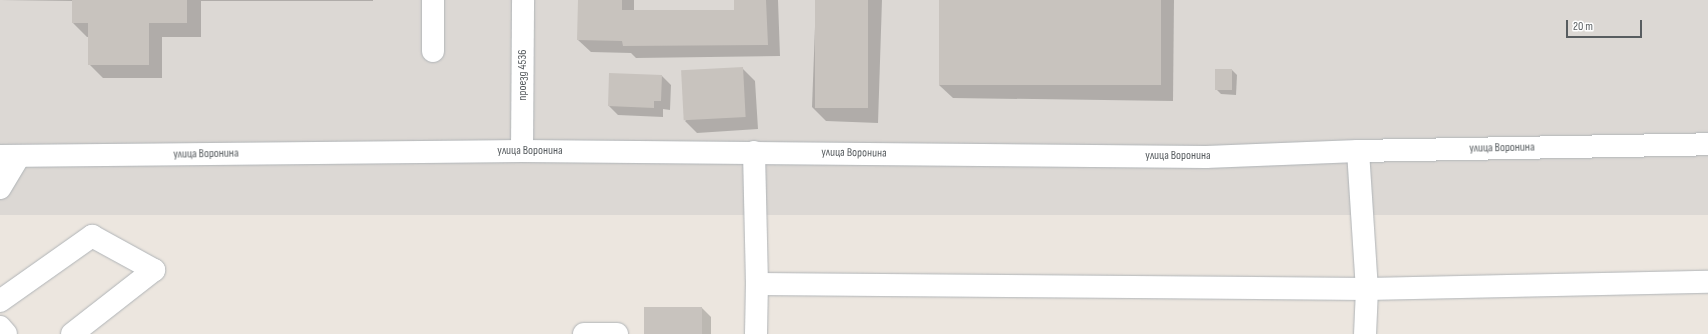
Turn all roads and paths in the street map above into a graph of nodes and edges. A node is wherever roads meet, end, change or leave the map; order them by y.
1 (433, 0) edge
2 (523, 0) edge
3 (433, 51) dead end
4 (1708, 144) edge
5 (522, 151) junction
6 (1358, 151) junction
7 (754, 152) junction
8 (9, 156) edge
9 (0, 188) edge
10 (1708, 282) edge
11 (757, 284) junction
12 (1367, 289) junction
13 (0, 301) edge
14 (0, 327) edge
15 (6, 334) edge
16 (72, 334) edge
17 (584, 334) edge
18 (617, 334) edge
19 (756, 334) edge
20 (1366, 334) edge

1 - 3 street
2 - 5 street, проезд 4536
4 - 6 street, улица Воронина
5 - 7 street, улица Воронина
5 - 8 street, улица Воронина
6 - 7 street, улица Воронина
6 - 12 street
7 - 11 street
8 - 9 street
10 - 12 street
11 - 12 street
11 - 19 street
12 - 20 street
13 - 16 street
14 - 15 street
17 - 18 street

